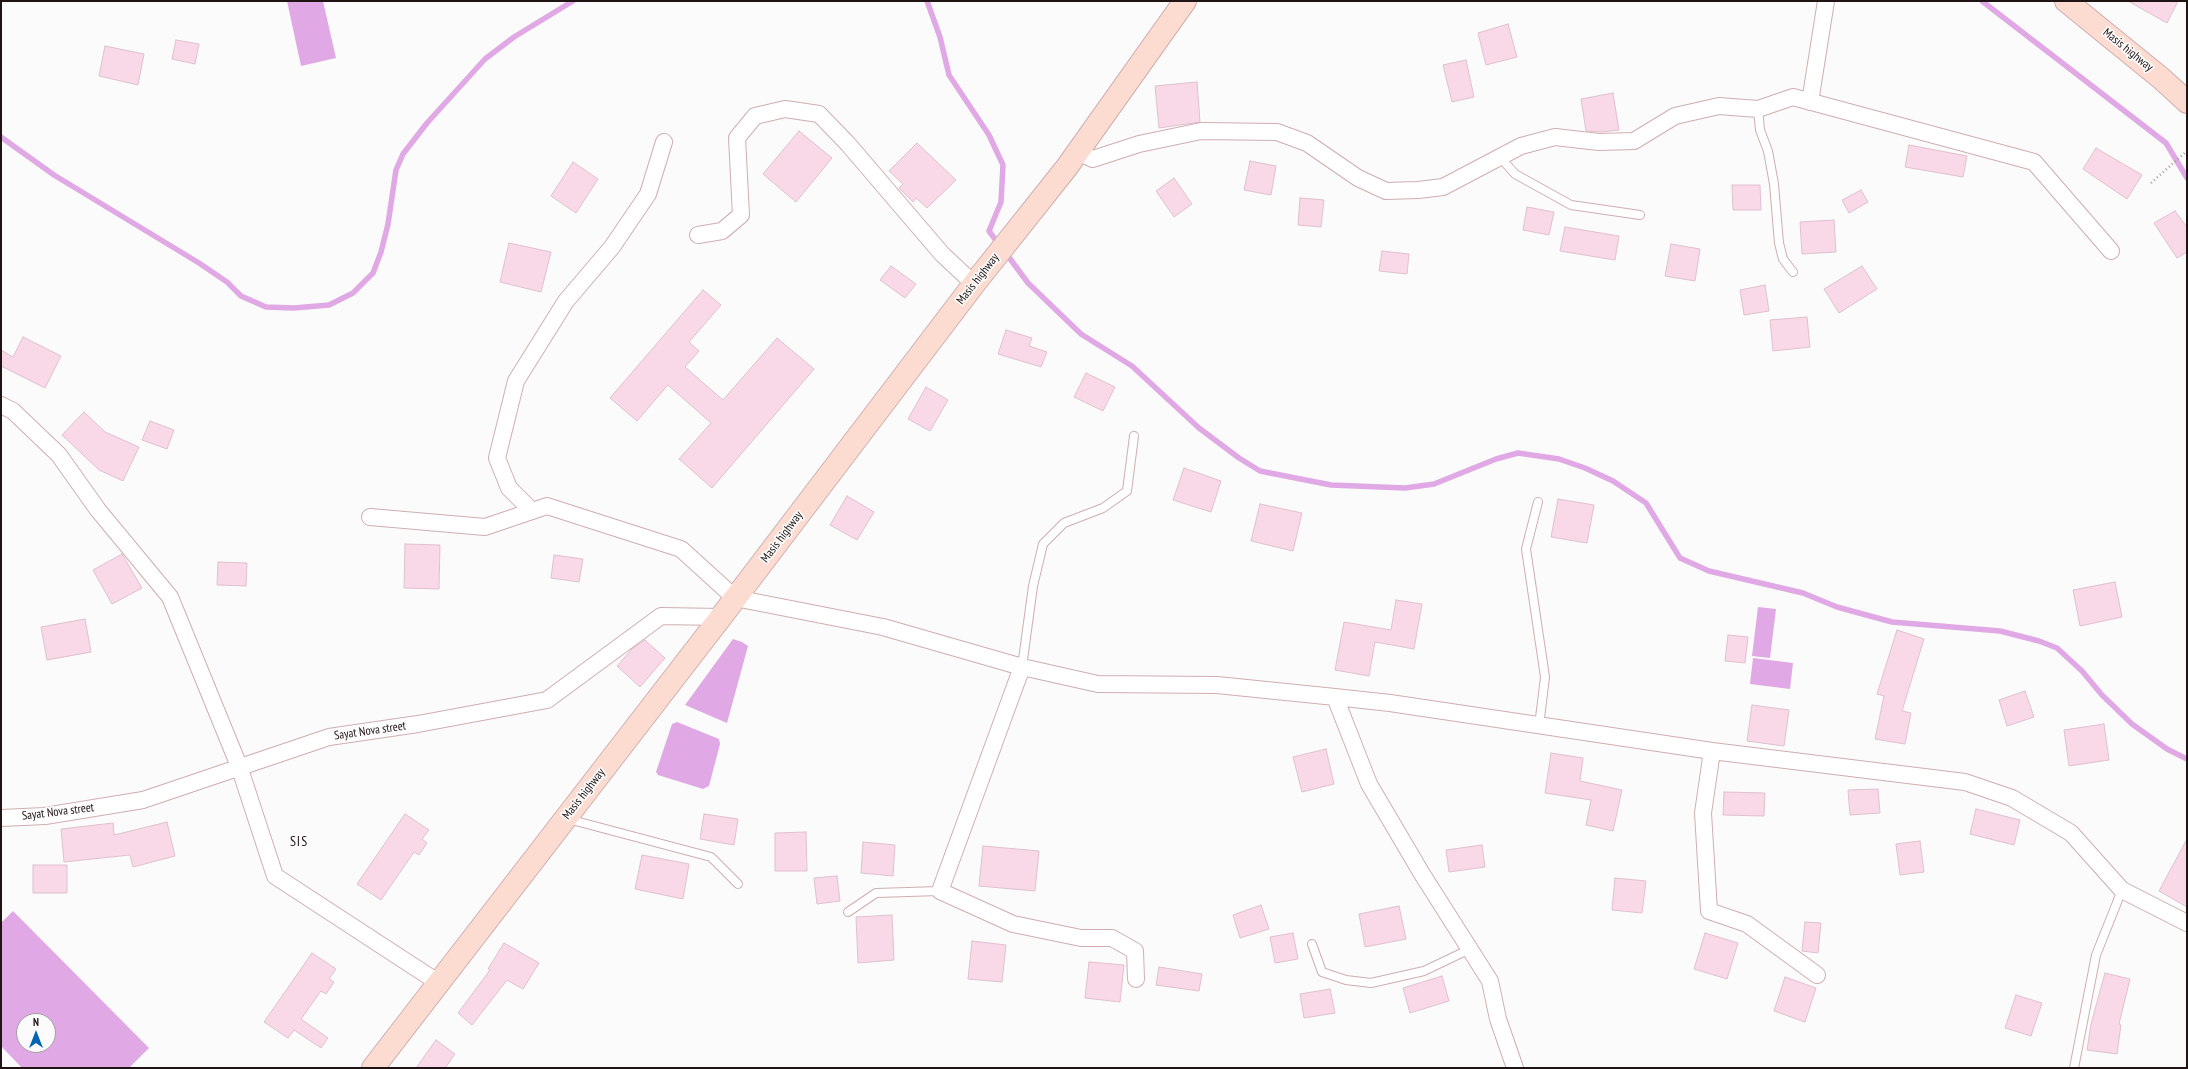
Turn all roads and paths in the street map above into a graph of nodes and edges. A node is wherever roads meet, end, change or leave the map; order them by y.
1 (1185, 1) edge
2 (1826, 1) edge
3 (2066, 1) edge
4 (1810, 102) junction
5 (2187, 102) edge
6 (1758, 109) junction
7 (664, 142) dead end
8 (2187, 151) edge
9 (1499, 156) junction
10 (1072, 159) junction
11 (2151, 183) dead end
12 (1640, 215) dead end
13 (698, 235) dead end
14 (2111, 251) dead end
15 (1793, 272) dead end
16 (974, 284) junction
17 (1, 404) edge
18 (1134, 436) dead end
19 (1538, 502) dead end
20 (532, 511) junction
21 (370, 517) dead end
22 (735, 598) junction
23 (720, 617) junction
24 (1022, 667) junction
25 (1335, 697) junction
26 (1540, 726) junction
27 (1712, 751) junction
28 (239, 766) junction
29 (1, 818) edge
30 (566, 818) junction
31 (738, 884) dead end
32 (2122, 890) junction
33 (940, 891) junction
34 (848, 912) dead end
35 (2187, 923) edge
36 (1312, 944) dead end
37 (1470, 949) junction
38 (1817, 975) dead end
39 (1136, 979) dead end
40 (439, 983) junction
41 (372, 1068) edge
42 (1515, 1068) edge
43 (2074, 1068) edge

1 - 10 main road, Masis highway
2 - 4 street
3 - 5 main road, Masis highway
4 - 6 street
4 - 14 street
6 - 9 street
6 - 15 lane
7 - 20 street
8 - 11 path
9 - 10 street
9 - 12 lane
10 - 16 main road, Masis highway
13 - 16 street
16 - 22 main road, Masis highway
17 - 28 street
18 - 24 lane
19 - 26 lane
20 - 21 street
20 - 22 street
22 - 23 main road, Masis highway
22 - 24 street
23 - 28 street, Sayat Nova street
23 - 30 main road, Masis highway
24 - 25 street
24 - 33 street
25 - 26 street
25 - 37 street
26 - 27 street
27 - 32 street
27 - 38 street
28 - 29 street, Sayat Nova street
28 - 40 street
30 - 31 lane
30 - 40 main road, Masis highway
32 - 35 street
32 - 43 lane
33 - 34 lane
33 - 39 street
36 - 37 lane
37 - 42 street
40 - 41 main road, Masis highway

